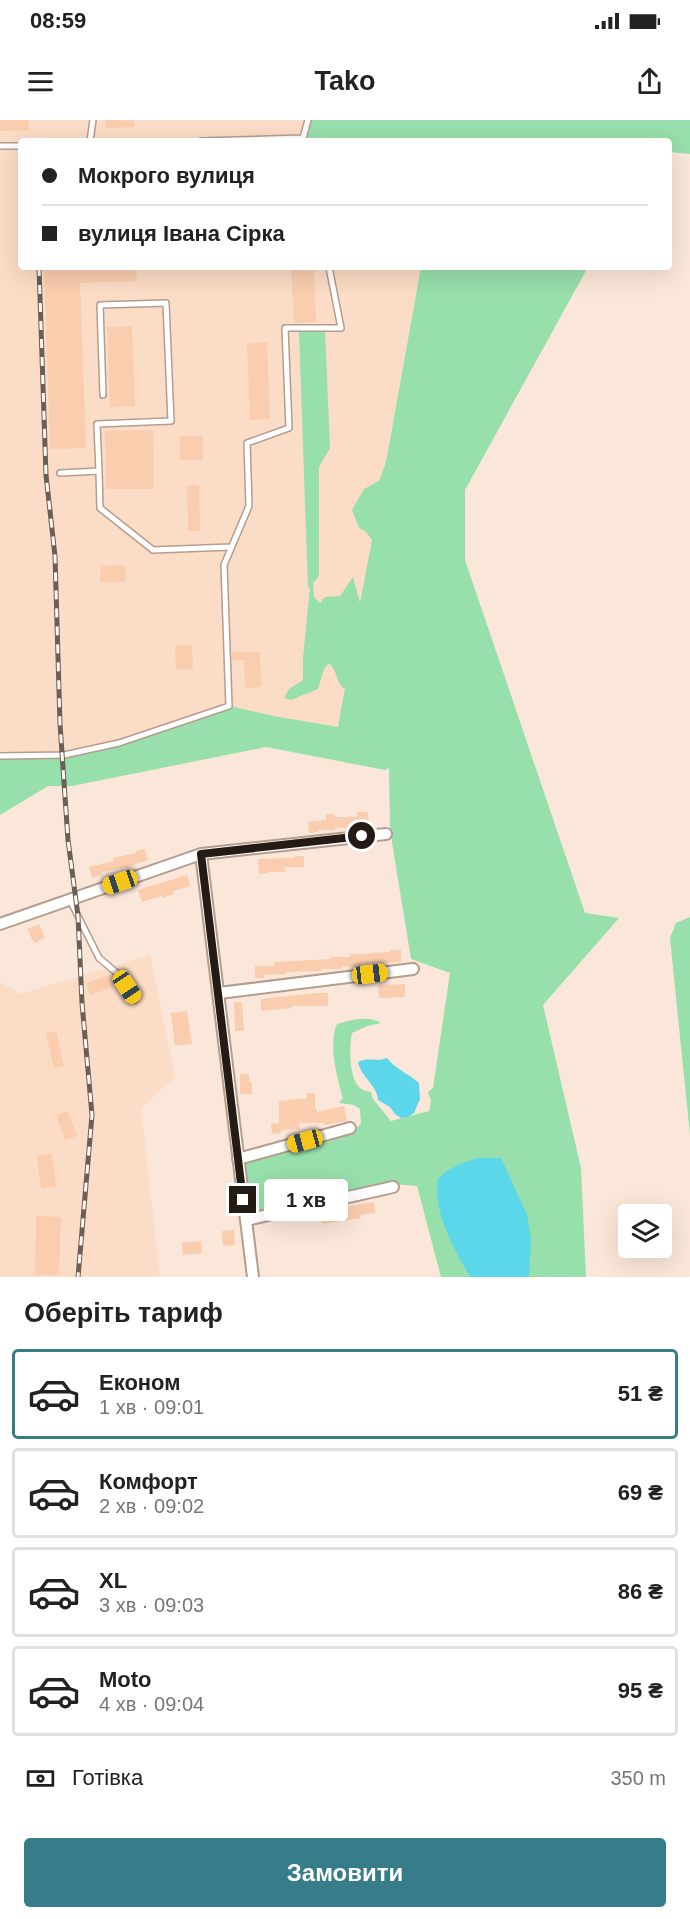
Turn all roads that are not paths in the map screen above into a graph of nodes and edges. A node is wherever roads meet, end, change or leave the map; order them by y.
1 (93, 120) edge
2 (308, 120) edge
3 (90, 138) edge
4 (304, 138) edge
5 (0, 146) edge
6 (18, 146) edge
7 (330, 270) edge
8 (103, 395) dead end
9 (99, 471) junction
10 (60, 473) dead end
11 (231, 547) junction
12 (0, 756) edge
13 (386, 834) dead end
14 (201, 854) junction
15 (70, 900) junction
16 (0, 924) edge
17 (413, 969) dead end
18 (219, 993) junction
19 (135, 1000) dead end
20 (350, 1128) dead end
21 (238, 1159) junction
22 (393, 1186) dead end
23 (246, 1220) junction
24 (253, 1277) edge

1 - 3 lane
2 - 4 lane
5 - 6 lane
7 - 11 lane
8 - 9 lane
9 - 10 lane
9 - 11 lane
11 - 12 lane
13 - 14 street
14 - 15 street
14 - 18 street
15 - 16 street
15 - 19 lane
17 - 18 street
18 - 21 street
20 - 21 street
21 - 23 street
22 - 23 street
23 - 24 street

